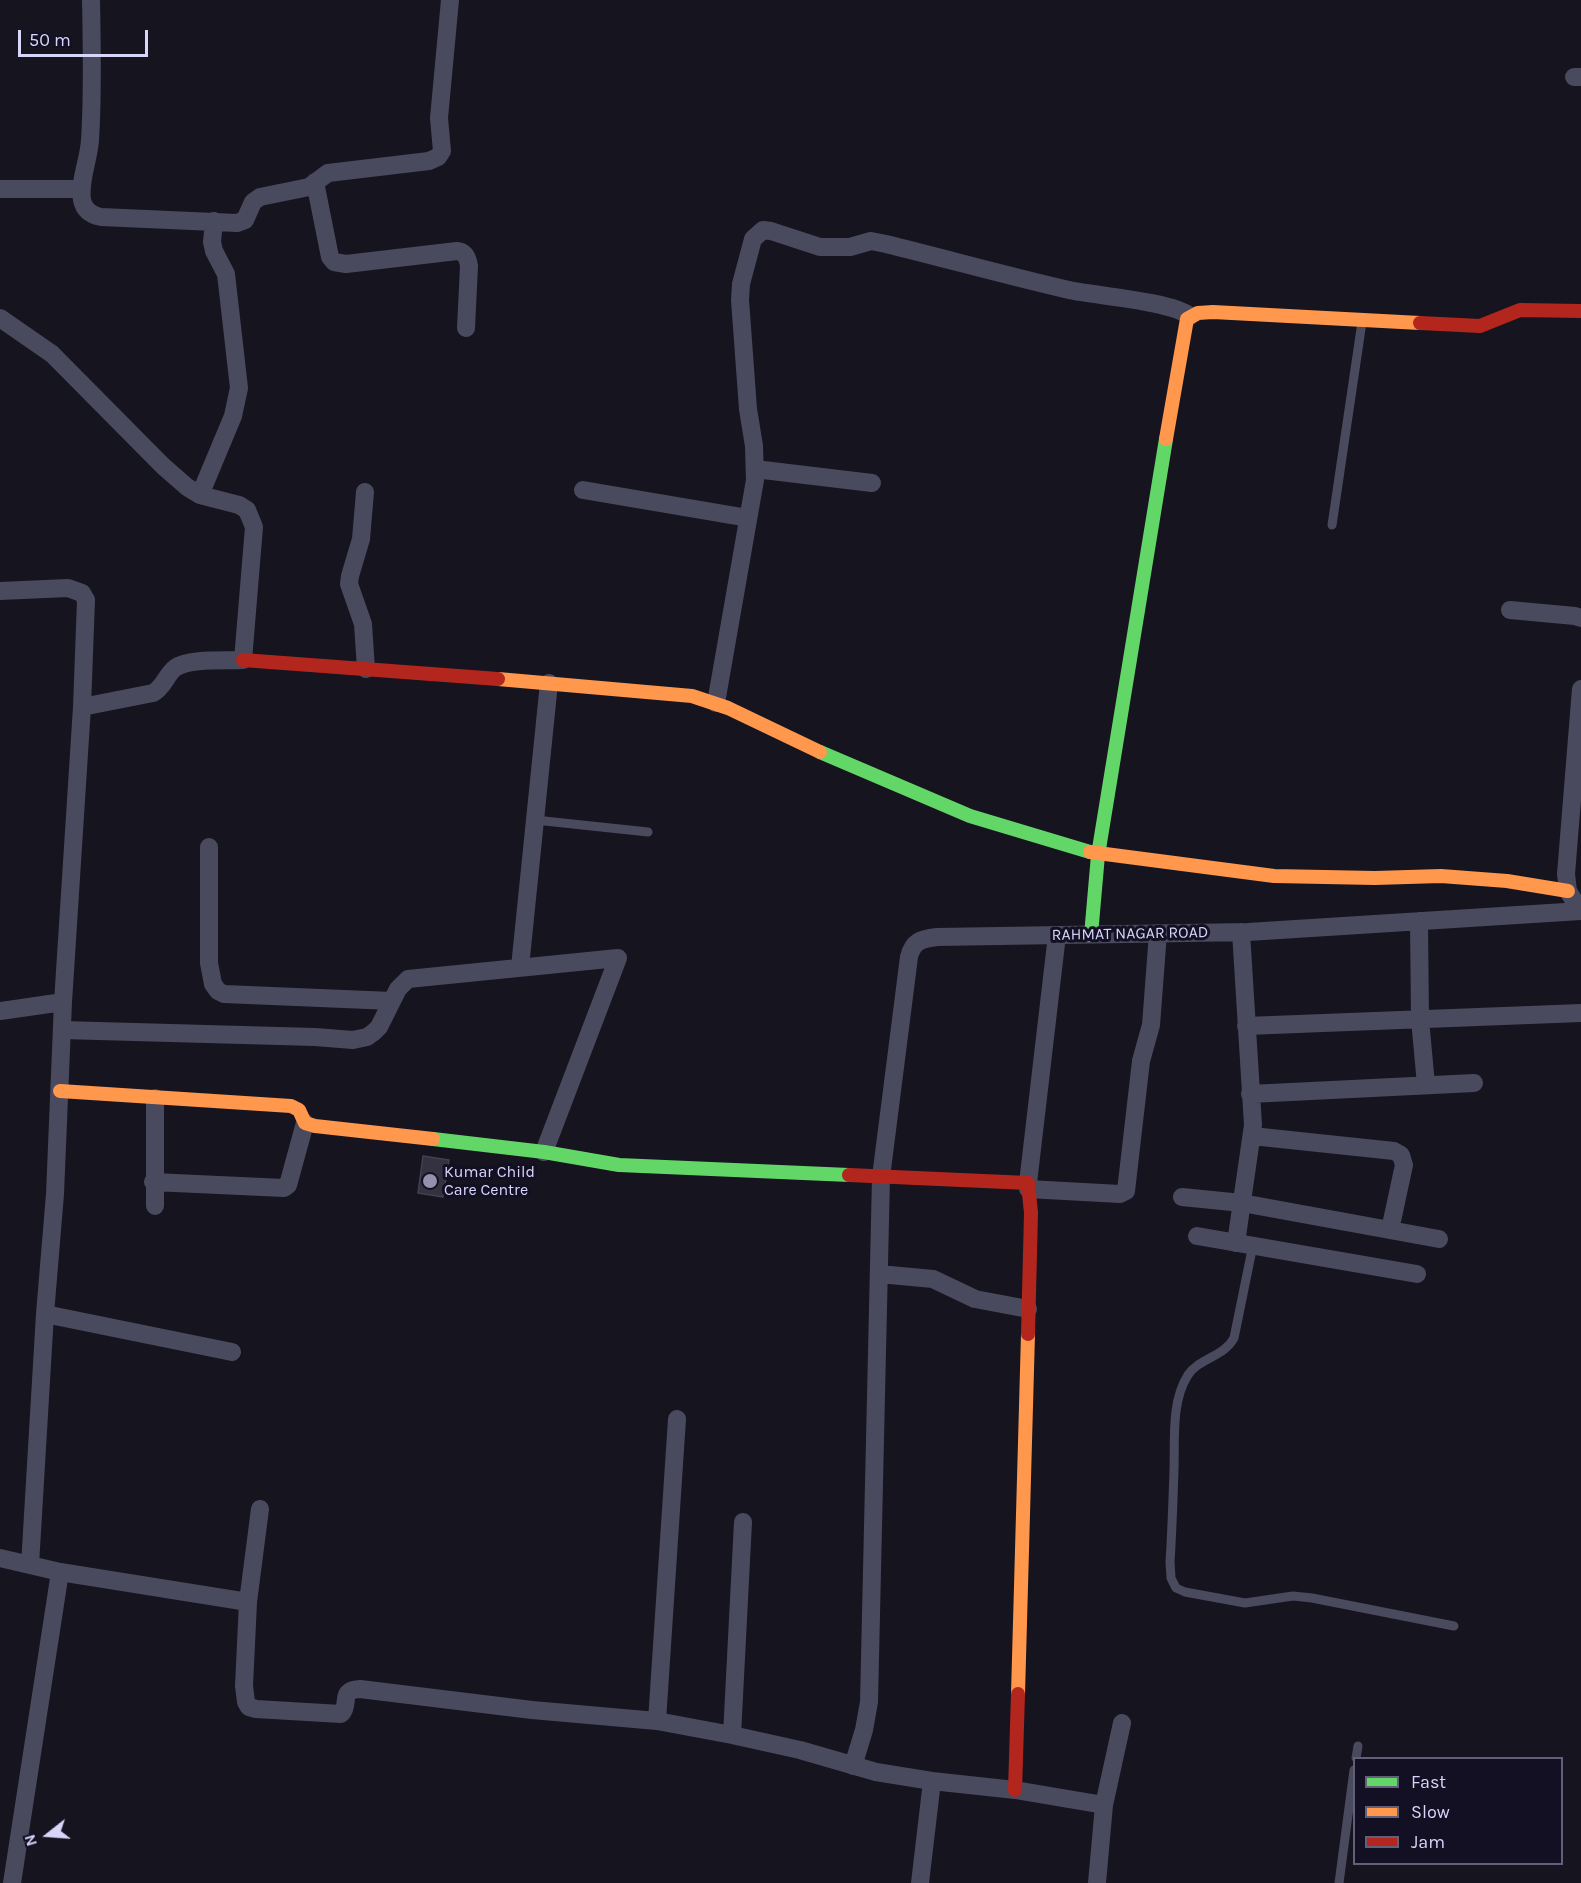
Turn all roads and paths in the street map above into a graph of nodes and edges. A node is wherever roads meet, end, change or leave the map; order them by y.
1 (92, 0) edge
2 (450, 0) edge
3 (315, 182) junction
4 (0, 189) edge
5 (81, 189) junction
6 (214, 221) junction
7 (1581, 311) edge
8 (1190, 316) junction
9 (0, 318) edge
10 (1362, 319) junction
11 (466, 328) dead end
12 (755, 469) junction
13 (872, 483) dead end
14 (583, 490) dead end
15 (364, 492) dead end
16 (200, 495) junction
17 (748, 518) junction
18 (1332, 525) dead end
19 (0, 591) edge
20 (1510, 610) dead end
21 (1581, 618) edge
22 (243, 660) junction
23 (366, 669) junction
24 (549, 683) junction
25 (1581, 690) edge
26 (716, 703) junction
27 (82, 707) junction
28 (1578, 759) edge
29 (535, 820) junction
30 (648, 832) dead end
31 (209, 847) dead end
32 (1098, 855) junction
33 (1568, 891) junction
34 (1580, 911) edge
35 (1419, 921) junction
36 (1241, 932) junction
37 (1158, 933) junction
38 (1091, 934) junction
39 (1056, 935) junction
40 (520, 967) junction
41 (392, 1001) junction
42 (63, 1002) junction
43 (0, 1011) edge
44 (1581, 1013) edge
45 (1419, 1019) junction
46 (1246, 1026) junction
47 (62, 1030) junction
48 (1474, 1083) dead end
49 (1426, 1085) junction
50 (60, 1091) junction
51 (1250, 1094) junction
52 (155, 1098) junction
53 (305, 1123) junction
54 (1252, 1136) junction
55 (544, 1152) junction
56 (881, 1177) junction
57 (153, 1182) junction
58 (1028, 1186) junction
59 (1182, 1197) dead end
60 (1242, 1203) junction
61 (155, 1206) dead end
62 (1390, 1230) junction
63 (1197, 1236) dead end
64 (1439, 1239) dead end
65 (1244, 1244) junction
66 (879, 1274) junction
67 (1417, 1274) dead end
68 (1028, 1309) junction
69 (45, 1314) junction
70 (232, 1352) dead end
71 (677, 1419) dead end
72 (260, 1509) dead end
73 (743, 1522) dead end
74 (0, 1558) edge
75 (30, 1565) junction
76 (60, 1572) junction
77 (248, 1602) junction
78 (1454, 1626) dead end
79 (657, 1721) junction
80 (1122, 1723) dead end
81 (732, 1735) junction
82 (1358, 1746) dead end
83 (1356, 1757) edge
84 (853, 1766) junction
85 (1353, 1778) edge
86 (932, 1781) junction
87 (1015, 1790) junction
88 (1104, 1805) junction
89 (12, 1883) edge
90 (920, 1883) edge
91 (1097, 1883) edge
92 (1339, 1883) edge

1 - 5 street
2 - 3 street
3 - 6 street
3 - 11 street
4 - 5 street
5 - 6 street
6 - 16 street
7 - 10 street
8 - 10 street
8 - 12 street
8 - 32 street
9 - 16 street
10 - 18 lane
12 - 13 street
12 - 17 street
14 - 17 street
15 - 23 street
16 - 22 street
17 - 26 street
19 - 27 street
20 - 21 street
22 - 23 street
22 - 27 street
23 - 24 street
24 - 26 street
24 - 29 street
25 - 28 street
26 - 32 street
27 - 42 street
28 - 33 street
29 - 30 lane
29 - 40 street
31 - 41 street
32 - 33 street
32 - 38 street
33 - 34 street
34 - 35 street, RAHMAT NAGAR ROAD
35 - 36 street, RAHMAT NAGAR ROAD
35 - 45 street
36 - 37 street, RAHMAT NAGAR ROAD
36 - 46 street
37 - 38 street, RAHMAT NAGAR ROAD
37 - 58 street
38 - 39 street, RAHMAT NAGAR ROAD
39 - 56 street, RAHMAT NAGAR ROAD
39 - 58 street
40 - 41 street
40 - 55 street
41 - 47 street
42 - 43 street
42 - 47 street
44 - 45 street
45 - 46 street
45 - 49 street
46 - 51 street
47 - 50 street
48 - 49 street
49 - 51 street
50 - 52 street
50 - 69 street
51 - 54 street
52 - 53 street
52 - 57 street
53 - 55 street
53 - 57 street
54 - 60 street
54 - 62 street
55 - 56 street
56 - 58 street
56 - 66 street, RAHMAT NAGAR ROAD
57 - 61 street
58 - 68 street
59 - 60 street
60 - 62 street
60 - 65 street
62 - 64 street
63 - 65 street
65 - 67 street
65 - 78 lane
66 - 68 street
66 - 84 street, RAHMAT NAGAR ROAD
68 - 87 street
69 - 70 street
69 - 75 street
71 - 79 street
72 - 77 street
73 - 81 street
74 - 75 street
75 - 76 street
76 - 77 street
76 - 89 street
77 - 79 street
79 - 81 street
80 - 88 street
81 - 84 street
82 - 83 lane
84 - 86 street
85 - 92 lane
86 - 87 street
86 - 90 street
87 - 88 street
88 - 91 street

